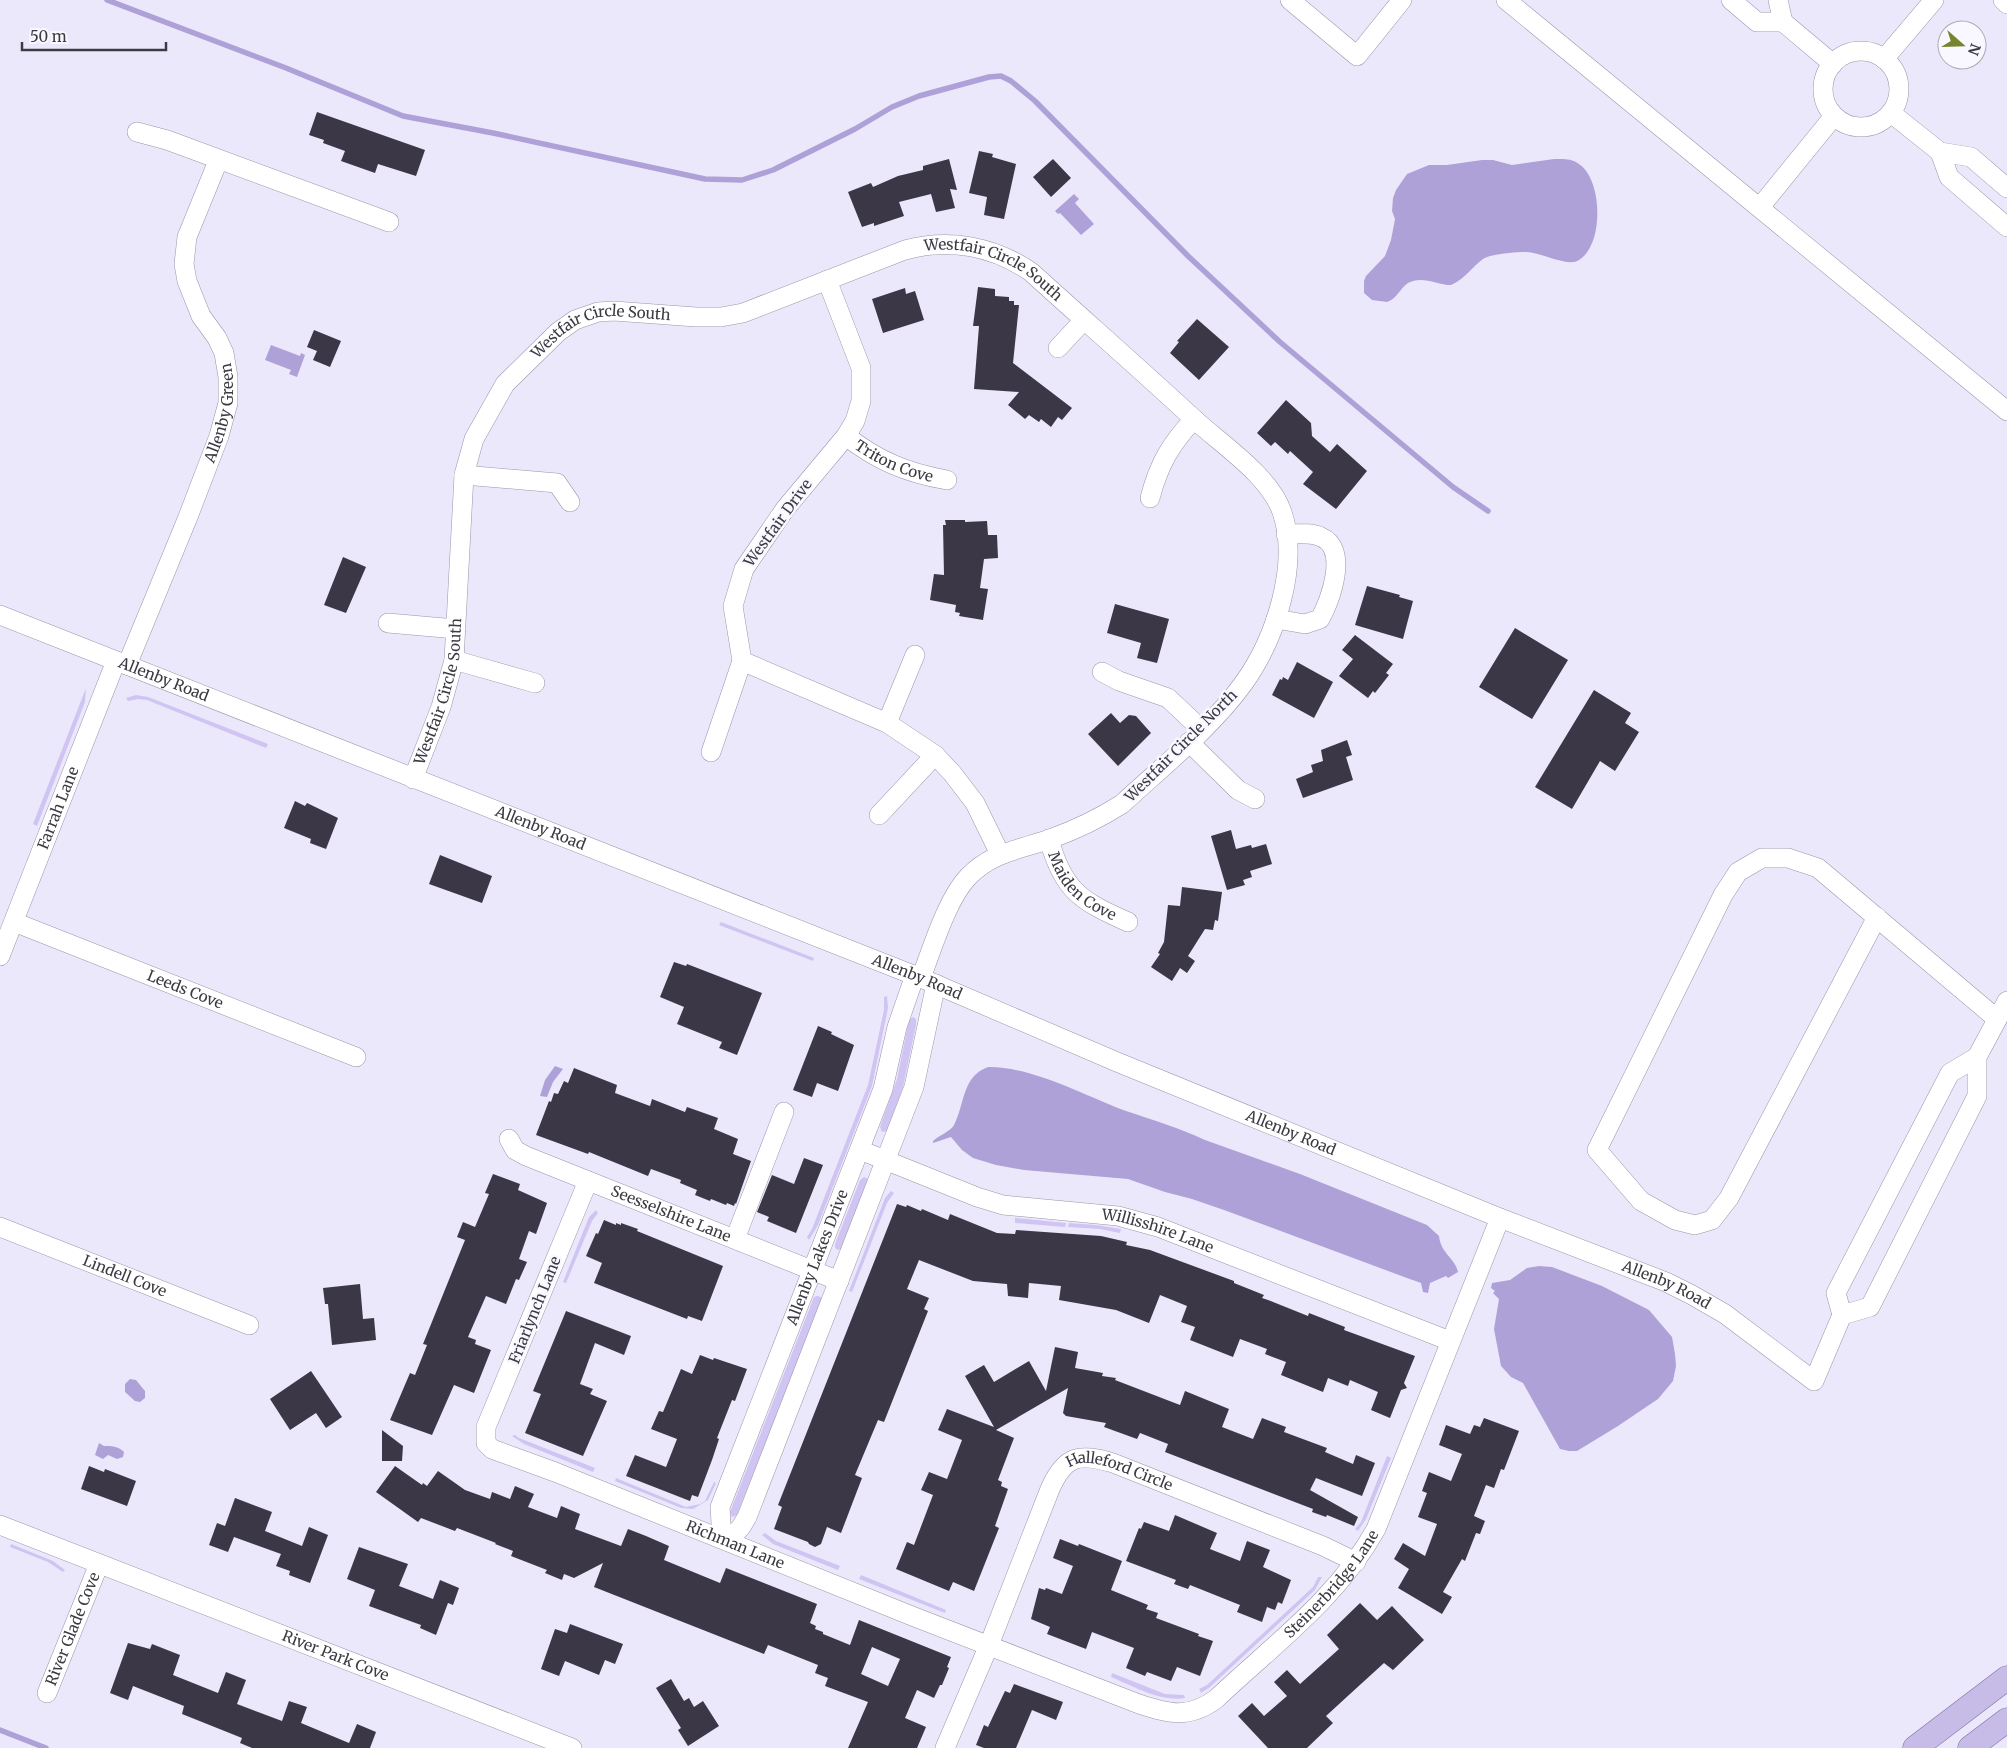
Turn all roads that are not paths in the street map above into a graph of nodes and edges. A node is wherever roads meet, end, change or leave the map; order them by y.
1 (1290, 0) edge
2 (1402, 0) edge
3 (1506, 0) edge
4 (1731, 0) edge
5 (1778, 0) edge
6 (1934, 0) edge
7 (2002, 0) edge
8 (2007, 4) edge
9 (1783, 22) junction
10 (1884, 59) junction
11 (1833, 64) junction
12 (1891, 113) junction
13 (1834, 116) junction
14 (137, 132) dead end
15 (1940, 152) junction
16 (218, 161) junction
17 (2007, 188) edge
18 (1760, 207) junction
19 (389, 222) dead end
20 (2007, 227) edge
21 (826, 280) junction
22 (1084, 320) junction
23 (1058, 348) dead end
24 (2007, 411) edge
25 (1194, 419) junction
26 (846, 436) junction
27 (464, 475) junction
28 (947, 480) dead end
29 (1150, 498) dead end
30 (570, 502) dead end
31 (1286, 534) junction
32 (0, 616) edge
33 (1276, 619) junction
34 (388, 623) dead end
35 (456, 629) junction
36 (915, 655) dead end
37 (454, 660) junction
38 (742, 661) junction
39 (121, 663) junction
40 (1102, 672) dead end
41 (535, 684) dead end
42 (886, 723) junction
43 (1195, 736) junction
44 (711, 752) dead end
45 (935, 755) junction
46 (413, 779) junction
47 (1255, 799) dead end
48 (879, 815) dead end
49 (1049, 839) junction
50 (1000, 854) junction
51 (1876, 917) junction
52 (14, 922) junction
53 (1128, 922) dead end
54 (0, 956) edge
55 (924, 979) junction
56 (2007, 1001) edge
57 (1998, 1019) junction
58 (356, 1057) dead end
59 (1977, 1058) junction
60 (784, 1112) dead end
61 (509, 1139) dead end
62 (860, 1150) junction
63 (886, 1160) junction
64 (588, 1181) junction
65 (1500, 1218) junction
66 (0, 1227) edge
67 (735, 1239) junction
68 (813, 1270) junction
69 (839, 1281) junction
70 (1842, 1315) junction
71 (249, 1325) dead end
72 (1450, 1342) junction
73 (485, 1440) joint
74 (0, 1525) edge
75 (725, 1540) junction
76 (1356, 1562) junction
77 (99, 1564) junction
78 (988, 1645) junction
79 (2007, 1678) edge
80 (47, 1693) dead end
81 (2007, 1720) edge
82 (572, 1748) edge
83 (945, 1748) edge
84 (1915, 1748) edge
85 (1970, 1748) edge

1 - 2 street
3 - 18 street
4 - 9 street
5 - 9 street
6 - 10 street
7 - 8 street
9 - 11 street
10 - 11 street
10 - 12 street
11 - 13 street
12 - 13 street
12 - 15 street
13 - 18 street
14 - 16 street
15 - 17 street
15 - 20 street
16 - 19 street
16 - 39 street, Allenby Green
18 - 24 street
21 - 22 street, Westfair Circle South
21 - 26 street, Westfair Drive
21 - 27 street, Westfair Circle South
22 - 23 street
22 - 25 street, Westfair Circle North
25 - 29 street
25 - 31 street, Westfair Circle North
26 - 28 street, Triton Cove
26 - 38 street, Westfair Drive
27 - 30 street
27 - 35 street, Westfair Circle South
31 - 33 street, Westfair Circle North
31 - 33 street
32 - 39 street, Allenby Road
33 - 43 street, Westfair Circle North
34 - 35 street
35 - 37 street, Westfair Circle South
36 - 42 street
37 - 41 street
37 - 46 street, Westfair Circle South
38 - 42 street
38 - 44 street
39 - 46 street, Allenby Road
39 - 52 street, Farrah Lane
40 - 43 street
42 - 45 street
43 - 47 street
43 - 49 street, Westfair Circle North
45 - 48 street
45 - 50 street
46 - 55 street, Allenby Road
49 - 50 street, Westfair Circle North
49 - 53 street, Maiden Cove
50 - 55 street, Westfair Circle North
51 - 51 street
51 - 57 street
52 - 54 street, Farrah Lane
52 - 58 street, Leeds Cove
55 - 62 street, Allenby Lakes Drive
55 - 63 street, Allenby Lakes Drive
55 - 65 street, Allenby Road
56 - 57 street
57 - 59 street
59 - 70 street
59 - 70 street
60 - 67 street
61 - 64 street, Seesselshire Lane
62 - 63 street, Willisshire Lane
62 - 68 street, Allenby Lakes Drive
63 - 69 street, Allenby Lakes Drive
63 - 72 street, Willisshire Lane
64 - 67 street, Seesselshire Lane
64 - 73 street, Friarlynch Lane
65 - 70 street, Allenby Road
65 - 72 street, Steinerbridge Lane
66 - 71 street, Lindell Cove
67 - 68 street, Seesselshire Lane
68 - 69 street, Seesselshire Lane
68 - 75 street, Allenby Lakes Drive
69 - 75 street, Allenby Lakes Drive
72 - 76 street, Steinerbridge Lane
73 - 75 street, Richman Lane
74 - 77 street, River Park Cove
75 - 78 street, Richman Lane
76 - 78 street, Steinerbridge Lane
76 - 78 street, Halleford Circle
77 - 80 street, River Glade Cove
77 - 82 street, River Park Cove
78 - 83 street, Halleford Circle
79 - 84 main road
81 - 85 main road

